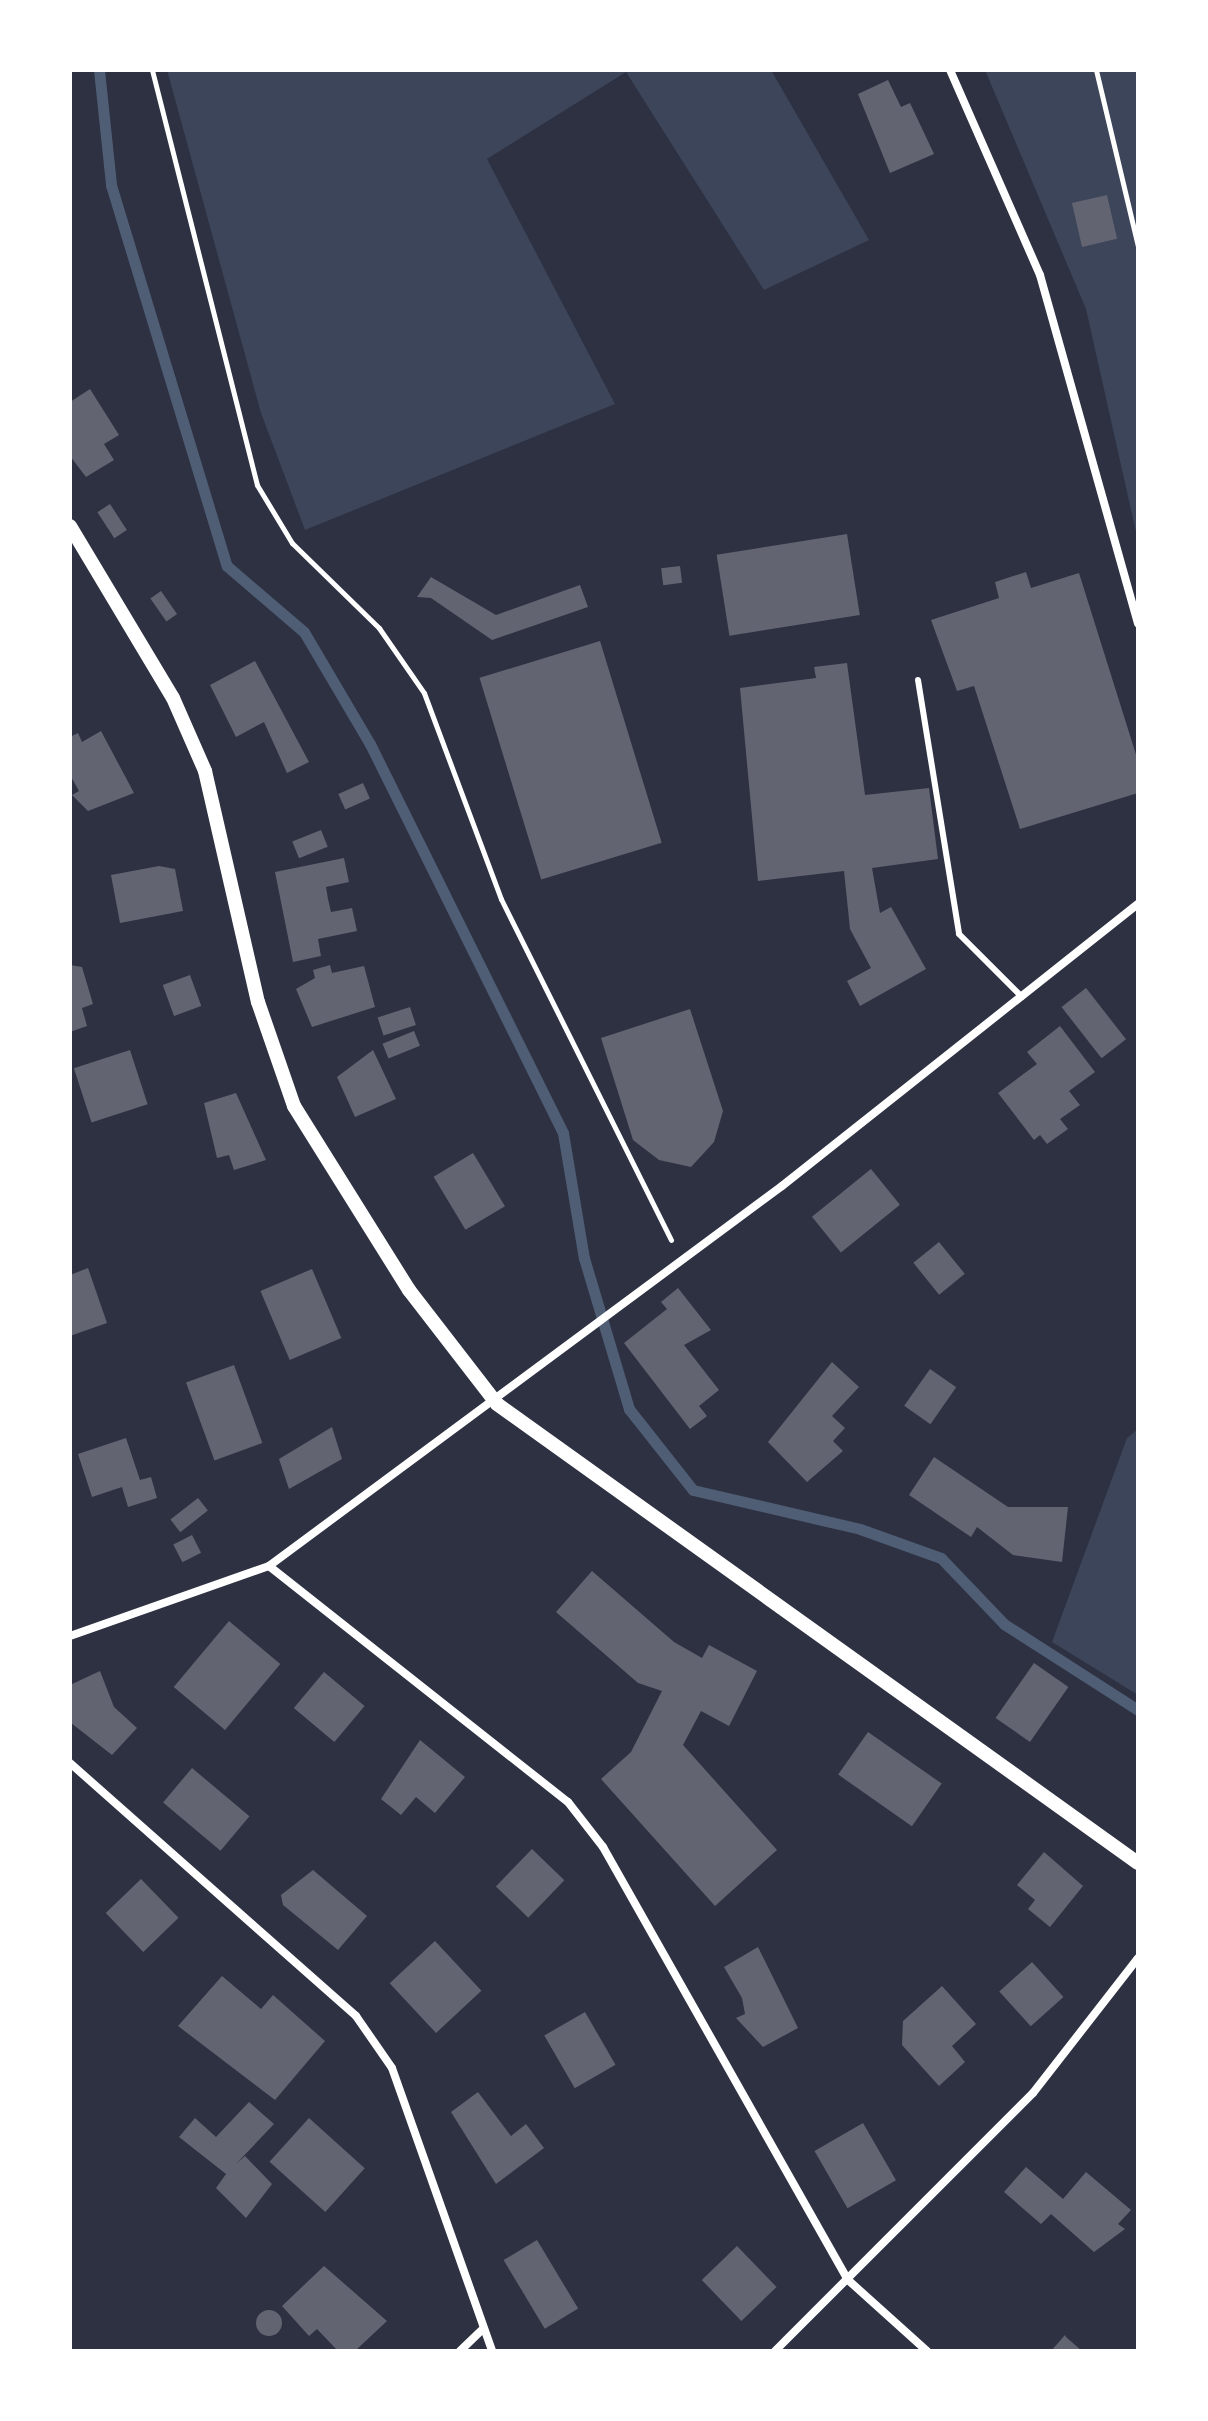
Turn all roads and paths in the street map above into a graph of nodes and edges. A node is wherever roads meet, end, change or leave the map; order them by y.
1 (152, 70) edge
2 (950, 70) edge
3 (1096, 70) edge
4 (1138, 246) edge
5 (70, 526) edge
6 (1138, 624) edge
7 (918, 680) dead end
8 (1138, 904) edge
9 (1022, 997) junction
10 (685, 1260) junction
11 (497, 1404) junction
12 (269, 1566) junction
13 (70, 1636) edge
14 (70, 1763) edge
15 (1138, 1863) edge
16 (1138, 1958) edge
17 (847, 2279) junction
18 (481, 2331) junction
19 (460, 2351) edge
20 (492, 2351) edge
21 (775, 2351) edge
22 (927, 2351) edge

1 - 10 path
2 - 6 street
3 - 4 path
5 - 11 street
7 - 9 lane
8 - 9 street
9 - 10 street
10 - 11 street
11 - 12 street
11 - 15 street
12 - 13 street
12 - 17 street
14 - 18 street
16 - 17 street
17 - 21 street
17 - 22 street
18 - 19 street
18 - 20 street

